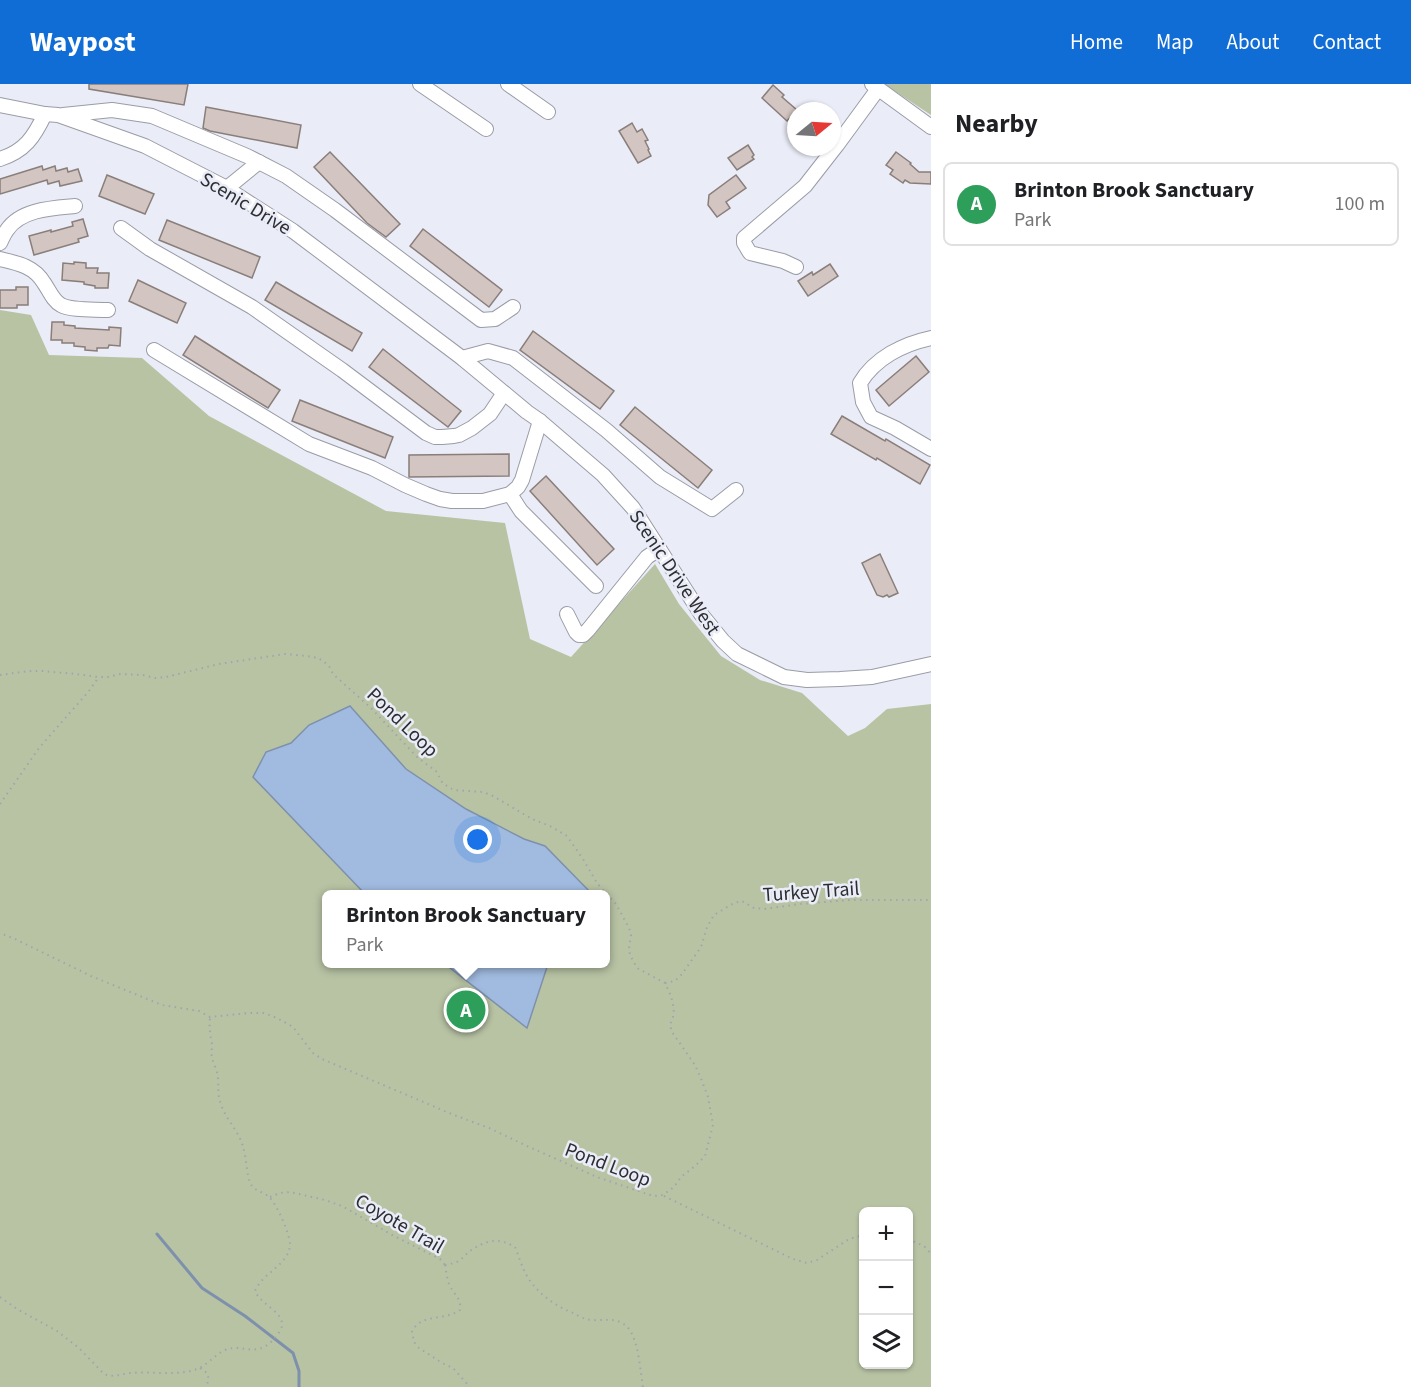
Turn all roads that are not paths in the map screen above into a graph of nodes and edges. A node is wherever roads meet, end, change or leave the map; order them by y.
1 (420, 84) edge
2 (508, 84) edge
3 (875, 87) edge
4 (0, 105) edge
5 (548, 112) dead end
6 (52, 115) junction
7 (931, 127) edge
8 (486, 129) dead end
9 (0, 159) edge
10 (259, 162) junction
11 (227, 188) junction
12 (75, 206) dead end
13 (121, 228) dead end
14 (0, 243) edge
15 (0, 259) edge
16 (796, 267) dead end
17 (513, 307) dead end
18 (108, 310) dead end
19 (931, 338) edge
20 (153, 350) dead end
21 (462, 358) junction
22 (504, 393) junction
23 (540, 421) junction
24 (931, 449) edge
25 (736, 490) dead end
26 (510, 494) junction
27 (658, 549) junction
28 (596, 586) dead end
29 (567, 615) dead end
30 (931, 664) edge

1 - 8 street
2 - 5 street
3 - 7 street
3 - 16 street
4 - 6 street, Scenic Drive
6 - 9 street
6 - 10 street
6 - 11 street, Scenic Drive
10 - 11 street
10 - 17 street
11 - 21 street, Scenic Drive
12 - 14 street
13 - 22 street
15 - 18 street
19 - 24 street
20 - 26 street
21 - 22 street, Scenic Drive West
21 - 25 street
22 - 23 street, Scenic Drive West
23 - 26 street
23 - 27 street, Scenic Drive West
26 - 28 street
27 - 29 street
27 - 30 street, Scenic Drive West

